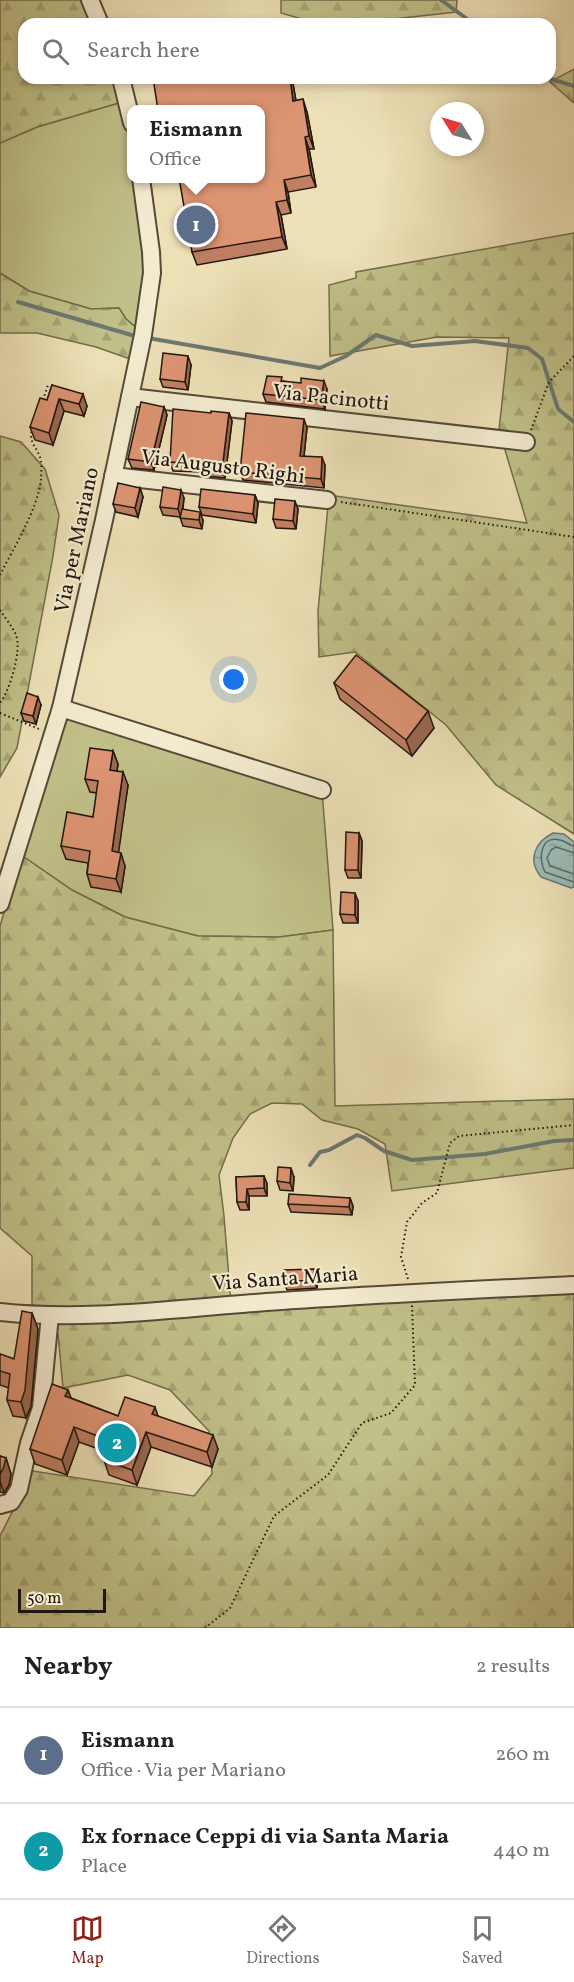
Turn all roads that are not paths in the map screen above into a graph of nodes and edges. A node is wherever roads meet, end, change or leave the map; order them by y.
1 (90, 0) edge
2 (98, 18) edge
3 (123, 84) edge
4 (128, 105) edge
5 (142, 183) edge
6 (130, 397) junction
7 (526, 442) road end
8 (113, 476) junction
9 (327, 500) road end
10 (61, 708) junction
11 (322, 789) dead end
12 (0, 904) edge
13 (574, 1285) edge
14 (0, 1312) edge
15 (50, 1315) junction
16 (0, 1504) edge

1 - 2 street
3 - 4 street
5 - 6 street, Via per Mariano
6 - 7 street, Via Pacinotti
6 - 8 street, Via per Mariano
8 - 9 street, Via Augusto Righi
8 - 10 street, Via per Mariano
10 - 11 street
10 - 12 street, Via per Mariano
13 - 15 street, Via Santa Maria
14 - 15 street, Via Santa Maria
15 - 16 street

